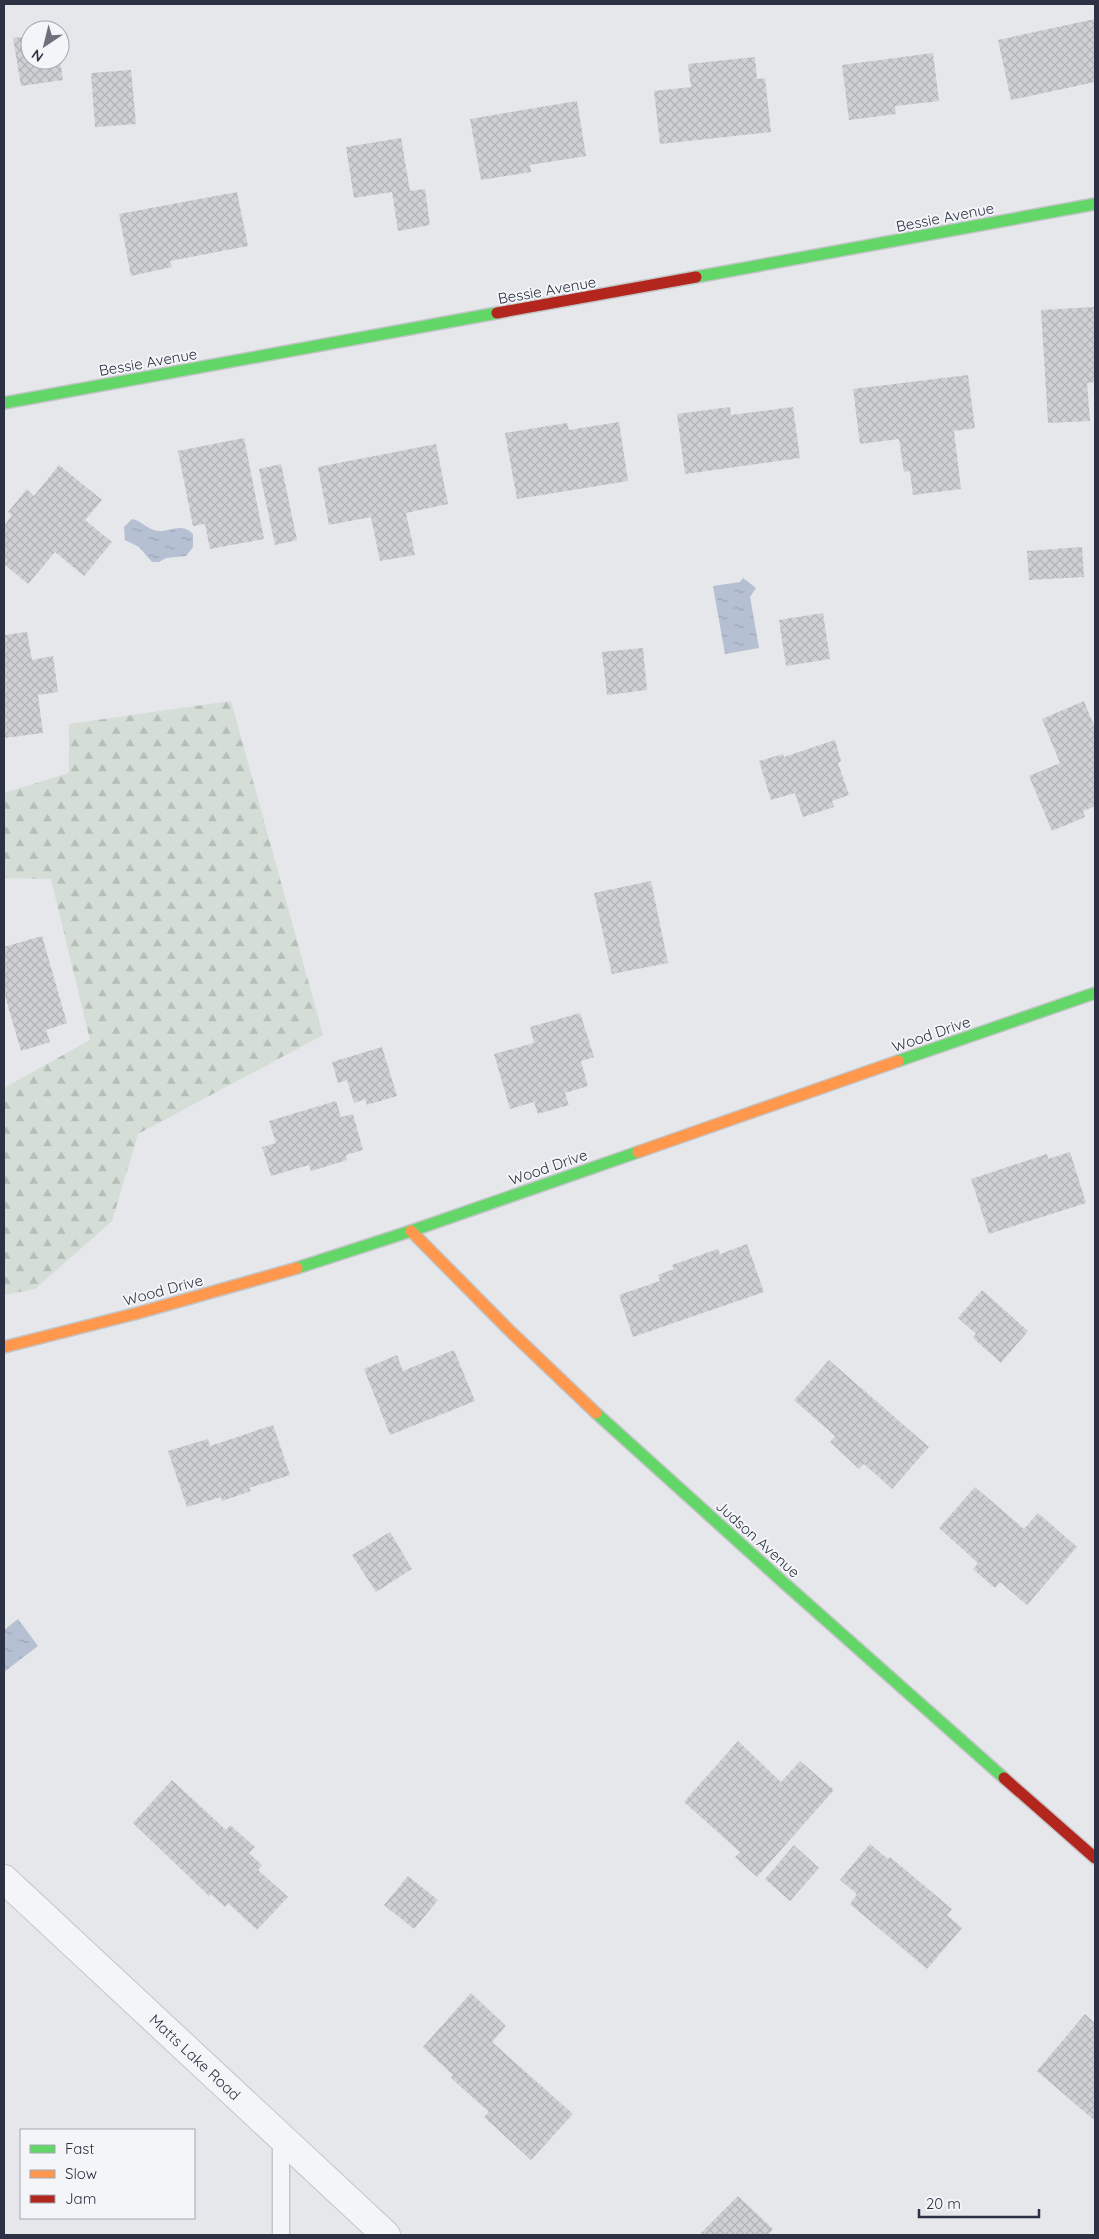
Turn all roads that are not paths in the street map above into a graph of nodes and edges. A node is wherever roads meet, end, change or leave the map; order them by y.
1 (1095, 204) edge
2 (4, 403) edge
3 (1095, 993) edge
4 (411, 1231) junction
5 (4, 1347) edge
6 (1095, 1858) edge
7 (4, 1879) edge
8 (281, 2137) junction
9 (281, 2235) edge
10 (386, 2235) edge

1 - 2 street, Bessie Avenue
3 - 4 street, Wood Drive
4 - 5 street, Wood Drive
4 - 6 street, Judson Avenue
7 - 8 street, Matts Lake Road
8 - 9 lane
8 - 10 street, Matts Lake Road

